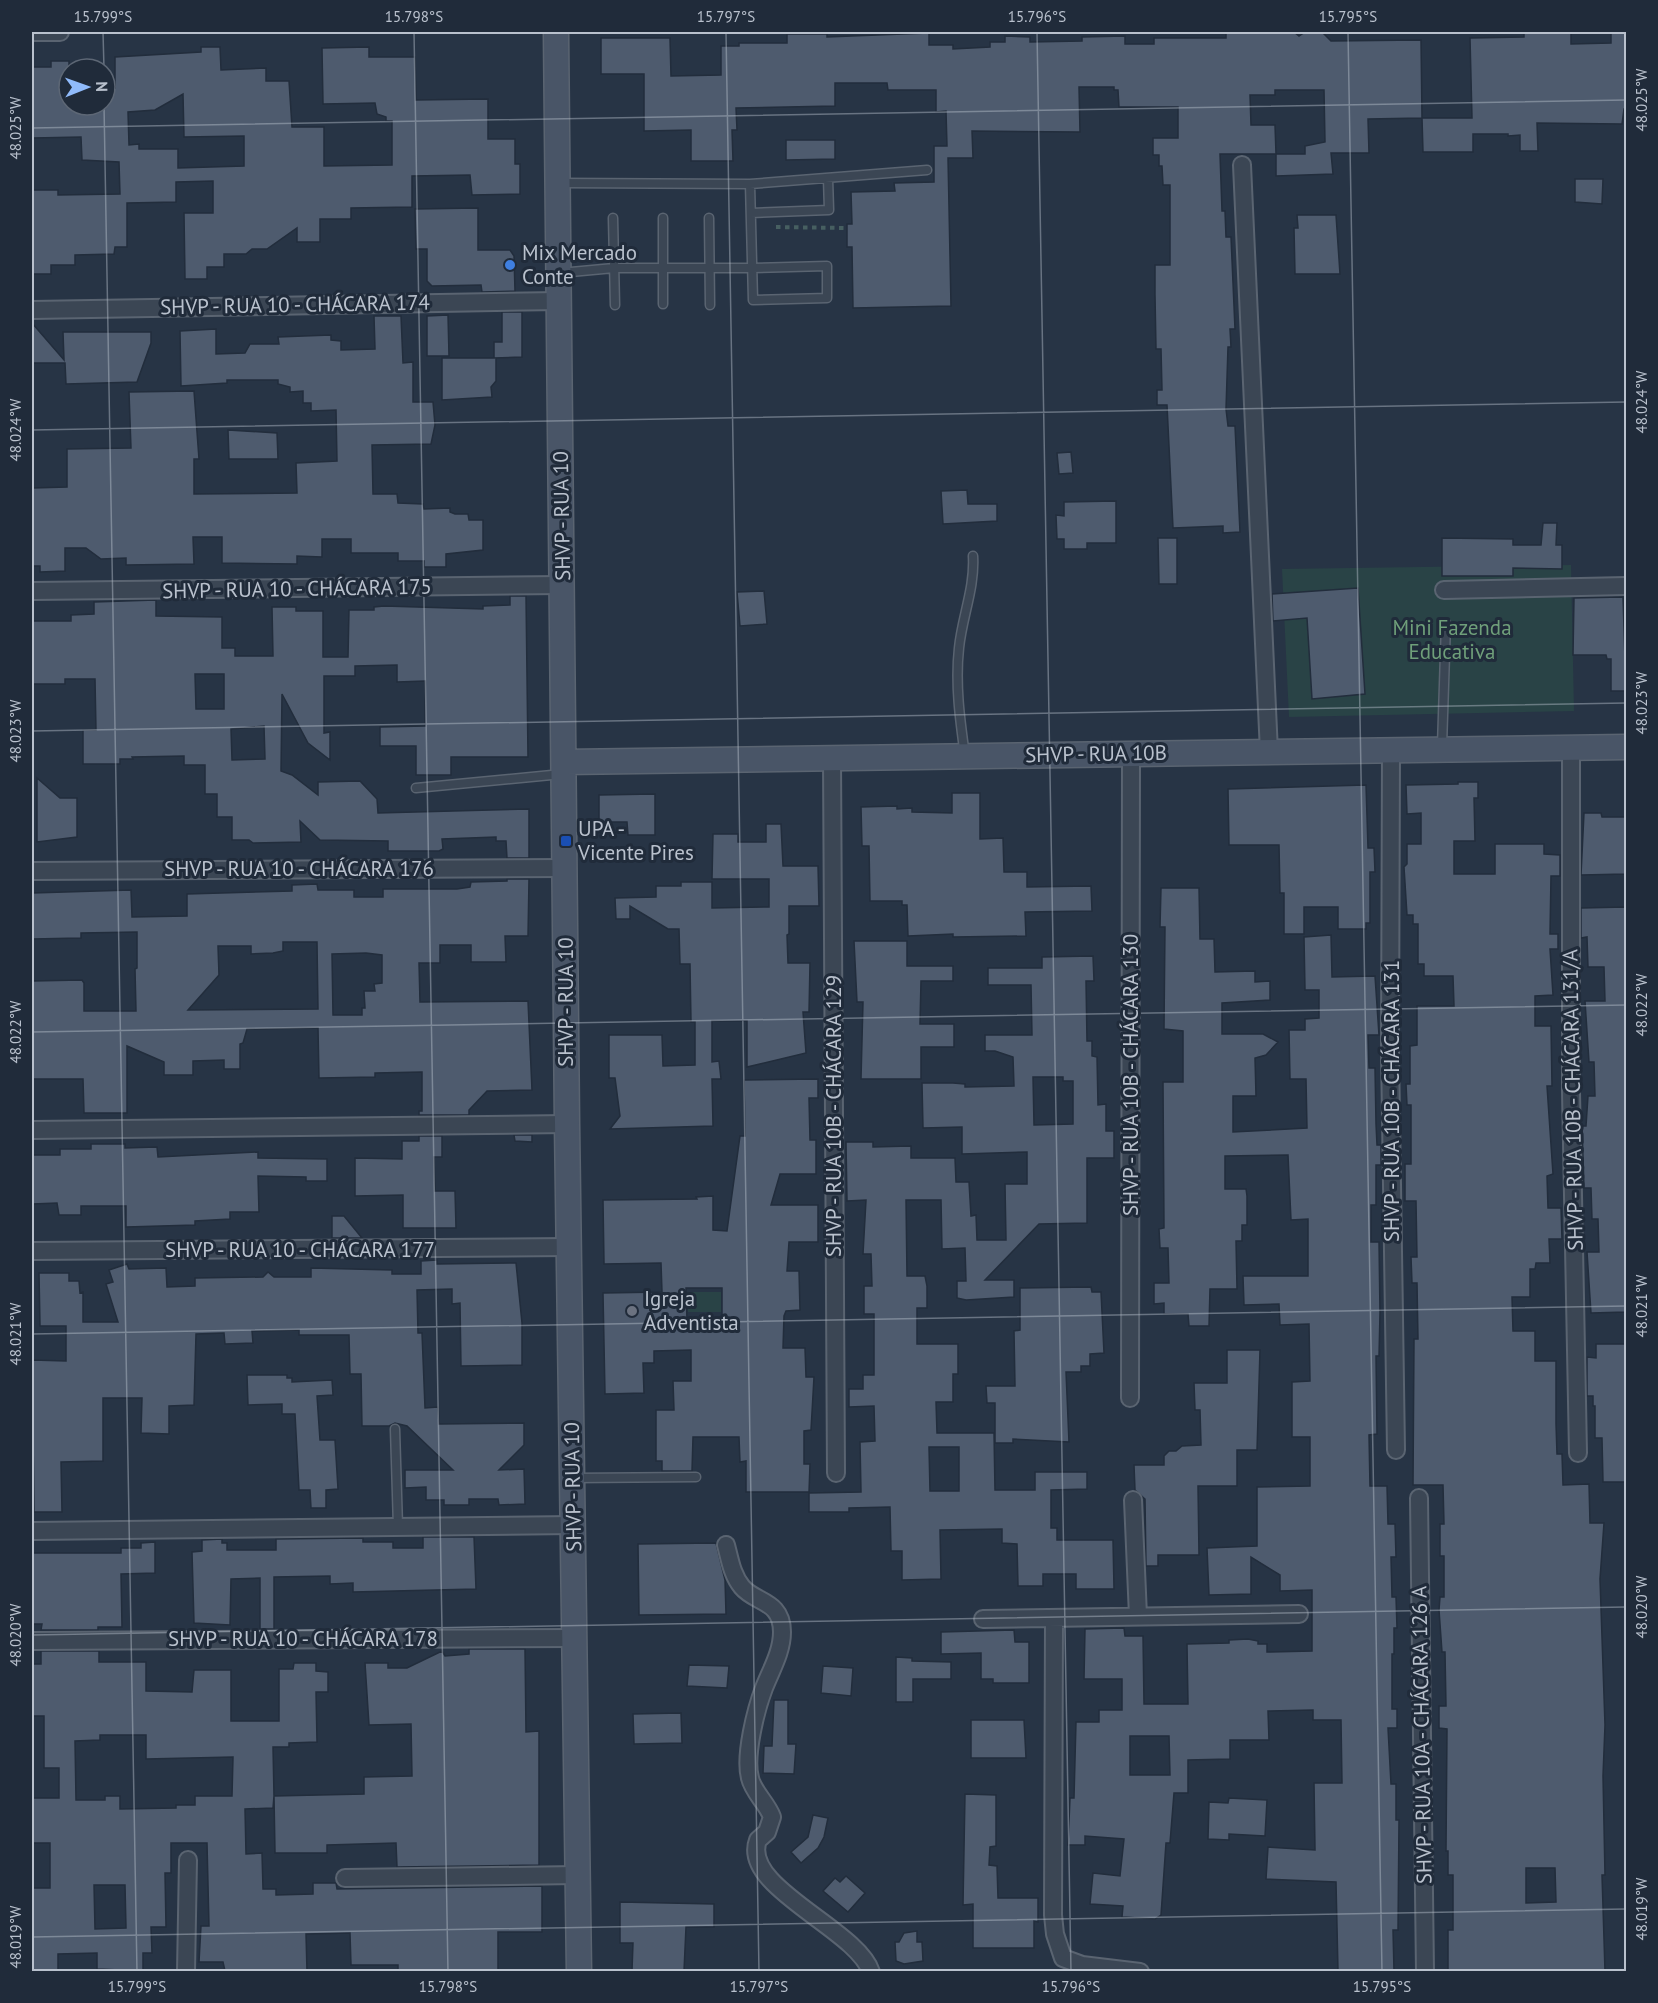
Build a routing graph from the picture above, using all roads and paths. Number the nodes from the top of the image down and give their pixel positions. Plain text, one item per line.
1 (32, 32) edge
2 (60, 32) edge
3 (556, 32) edge
4 (1242, 165) dead end
5 (927, 170) dead end
6 (828, 178) junction
7 (558, 183) junction
8 (750, 184) junction
9 (751, 213) junction
10 (613, 218) dead end
11 (663, 218) dead end
12 (709, 218) dead end
13 (751, 227) junction
14 (844, 228) dead end
15 (710, 267) junction
16 (614, 268) junction
17 (663, 268) junction
18 (752, 268) junction
19 (559, 273) junction
20 (559, 301) junction
21 (663, 304) dead end
22 (615, 305) dead end
23 (710, 305) dead end
24 (32, 309) edge
25 (973, 556) dead end
26 (563, 585) junction
27 (1626, 586) edge
28 (1444, 590) dead end
29 (32, 591) edge
30 (1446, 623) dead end
31 (1571, 747) junction
32 (1626, 747) edge
33 (1442, 750) junction
34 (1392, 751) junction
35 (1269, 752) junction
36 (1131, 753) junction
37 (965, 756) junction
38 (832, 758) junction
39 (565, 768) junction
40 (416, 788) dead end
41 (566, 868) junction
42 (32, 871) edge
43 (567, 1124) junction
44 (32, 1130) edge
45 (569, 1247) junction
46 (32, 1251) edge
47 (1130, 1398) dead end
48 (395, 1429) dead end
49 (1396, 1450) dead end
50 (1578, 1453) dead end
51 (836, 1473) dead end
52 (696, 1476) dead end
53 (573, 1478) junction
54 (1419, 1498) dead end
55 (1133, 1500) dead end
56 (574, 1525) junction
57 (398, 1527) junction
58 (32, 1531) edge
59 (726, 1545) dead end
60 (1299, 1614) dead end
61 (1138, 1617) junction
62 (983, 1619) dead end
63 (1054, 1619) junction
64 (575, 1638) junction
65 (32, 1641) edge
66 (188, 1860) dead end
67 (578, 1875) junction
68 (345, 1878) dead end
69 (186, 1971) edge
70 (579, 1971) edge
71 (871, 1971) edge
72 (1140, 1971) edge
73 (1425, 1971) edge

1 - 2 street
3 - 7 street, SHVP - RUA 10
4 - 35 street
5 - 6 lane
6 - 8 lane
6 - 9 lane
7 - 8 lane
7 - 19 street, SHVP - RUA 10
8 - 9 lane
9 - 13 lane
10 - 16 lane
11 - 17 lane
12 - 15 lane
13 - 14 path
13 - 18 lane
15 - 17 lane
15 - 18 lane
15 - 23 lane
16 - 17 lane
16 - 19 lane
16 - 22 lane
17 - 21 lane
18 - 18 lane
19 - 20 street, SHVP - RUA 10
20 - 24 street, SHVP - RUA 10 - CHÁCARA 174
20 - 26 street, SHVP - RUA 10
25 - 37 lane
26 - 29 street, SHVP - RUA 10 - CHÁCARA 175
26 - 39 street, SHVP - RUA 10
27 - 28 street
30 - 33 lane
31 - 32 street, SHVP - RUA 10B
31 - 33 street, SHVP - RUA 10B
31 - 50 street, SHVP - RUA 10B - CHÁCARA 131/A
33 - 34 street, SHVP - RUA 10B
34 - 35 street, SHVP - RUA 10B
34 - 49 street, SHVP - RUA 10B - CHÁCARA 131
35 - 36 street, SHVP - RUA 10B
36 - 37 street, SHVP - RUA 10B
36 - 47 street, SHVP - RUA 10B - CHÁCARA 130
37 - 38 street, SHVP - RUA 10B
38 - 39 street, SHVP - RUA 10B
38 - 51 street, SHVP - RUA 10B - CHÁCARA 129
39 - 40 lane
39 - 41 street, SHVP - RUA 10
41 - 42 street, SHVP - RUA 10 - CHÁCARA 176
41 - 43 street, SHVP - RUA 10
43 - 44 street
43 - 45 street, SHVP - RUA 10
45 - 46 street, SHVP - RUA 10 - CHÁCARA 177
45 - 53 street, SHVP - RUA 10
48 - 57 lane
52 - 53 lane
53 - 56 street, SHVP - RUA 10
54 - 73 street, SHVP - RUA 10A - CHÁCARA 126 A
55 - 61 street
56 - 57 street
56 - 64 street, SHVP - RUA 10
57 - 58 street
59 - 71 street
60 - 61 street
61 - 63 street
62 - 63 street
63 - 72 street
64 - 65 street, SHVP - RUA 10 - CHÁCARA 178
64 - 67 street, SHVP - RUA 10
66 - 69 street
67 - 68 street
67 - 70 street, SHVP - RUA 10

